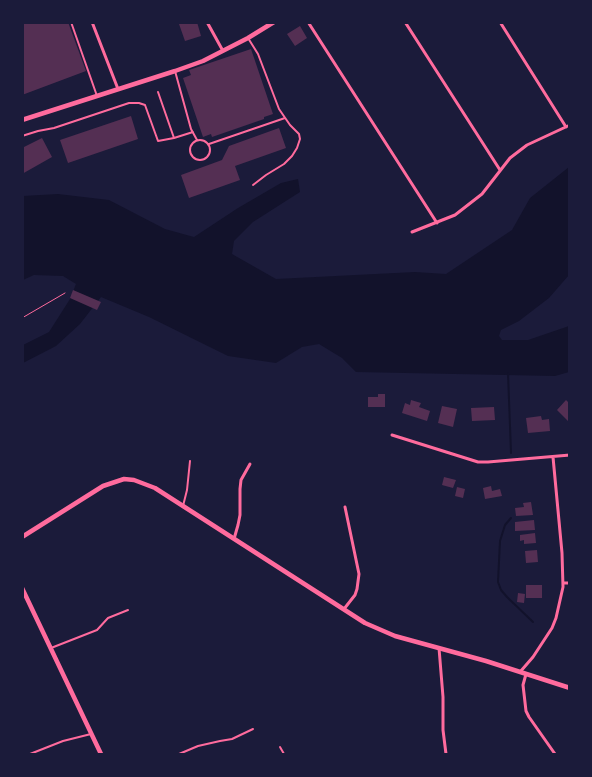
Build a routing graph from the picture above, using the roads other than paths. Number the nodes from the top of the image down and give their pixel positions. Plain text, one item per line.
1 (71, 22) edge
2 (92, 22) edge
3 (206, 22) edge
4 (274, 22) edge
5 (308, 22) edge
6 (404, 22) edge
7 (500, 22) edge
8 (248, 38) junction
9 (224, 52) junction
10 (175, 71) junction
11 (118, 89) junction
12 (158, 92) dead end
13 (97, 96) junction
14 (285, 118) junction
15 (22, 120) edge
16 (568, 126) edge
17 (193, 132) junction
18 (22, 136) edge
19 (174, 138) junction
20 (197, 140) junction
21 (209, 144) junction
22 (500, 170) junction
23 (253, 185) dead end
24 (437, 223) junction
25 (412, 232) dead end
26 (392, 435) dead end
27 (570, 455) edge
28 (553, 457) junction
29 (190, 461) dead end
30 (250, 464) dead end
31 (183, 506) junction
32 (345, 507) dead end
33 (22, 537) edge
34 (234, 539) junction
35 (563, 582) junction
36 (570, 583) edge
37 (22, 588) edge
38 (344, 609) junction
39 (128, 610) dead end
40 (51, 648) junction
41 (440, 648) junction
42 (520, 672) junction
43 (526, 674) junction
44 (570, 688) edge
45 (254, 729) dead end
46 (91, 734) junction
47 (280, 746) dead end
48 (30, 754) edge
49 (100, 754) edge
50 (179, 754) edge
51 (284, 754) edge
52 (446, 754) edge
53 (555, 754) edge

1 - 13 lane
2 - 11 street
3 - 9 street
4 - 8 main road
5 - 24 street
6 - 22 street
7 - 16 street
8 - 9 main road
8 - 14 lane
9 - 10 main road
10 - 11 main road
10 - 17 lane
11 - 13 main road
12 - 19 lane
13 - 15 main road
14 - 21 lane
14 - 23 lane
16 - 22 street
17 - 19 lane
17 - 20 lane
18 - 19 lane
20 - 21 lane
20 - 21 lane
22 - 24 street
24 - 25 street
26 - 28 street
27 - 28 street
28 - 35 street
29 - 31 lane
30 - 34 street
31 - 33 main road
31 - 34 main road
32 - 38 street
34 - 38 main road
35 - 36 street
35 - 42 street
37 - 40 main road
38 - 41 main road
39 - 40 lane
40 - 46 main road
41 - 42 main road
41 - 52 street
42 - 43 main road
43 - 44 main road
43 - 53 street
45 - 50 lane
46 - 48 lane
46 - 49 main road
47 - 51 lane

